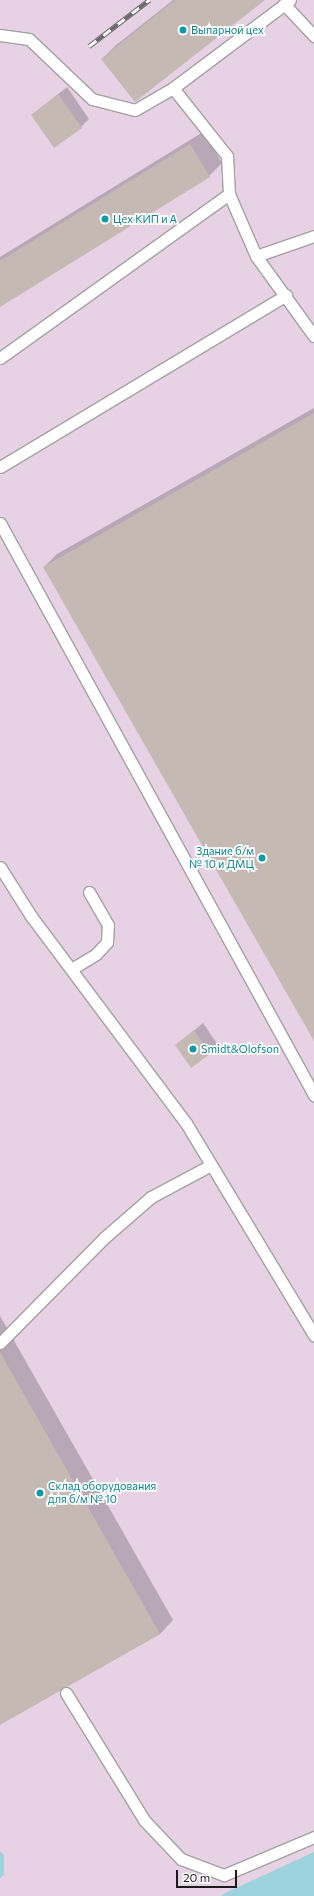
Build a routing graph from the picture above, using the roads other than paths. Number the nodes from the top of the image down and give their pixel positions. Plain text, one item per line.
1 (287, 2) edge
2 (0, 35) edge
3 (314, 36) edge
4 (173, 88) junction
5 (229, 194) junction
6 (314, 236) edge
7 (256, 256) junction
8 (286, 295) junction
9 (314, 336) edge
10 (0, 358) edge
11 (0, 467) edge
12 (0, 523) edge
13 (0, 867) edge
14 (89, 892) dead end
15 (73, 968) junction
16 (314, 1095) edge
17 (209, 1166) junction
18 (314, 1335) edge
19 (0, 1343) edge
20 (66, 1693) dead end
21 (314, 1837) edge

1 - 3 lane
1 - 4 lane
2 - 4 lane
4 - 5 lane
5 - 7 lane
5 - 10 lane
6 - 7 lane
7 - 8 lane
8 - 9 lane
8 - 11 lane
12 - 16 lane
13 - 15 lane
14 - 15 lane
15 - 17 lane
17 - 18 lane
17 - 19 lane
20 - 21 lane

